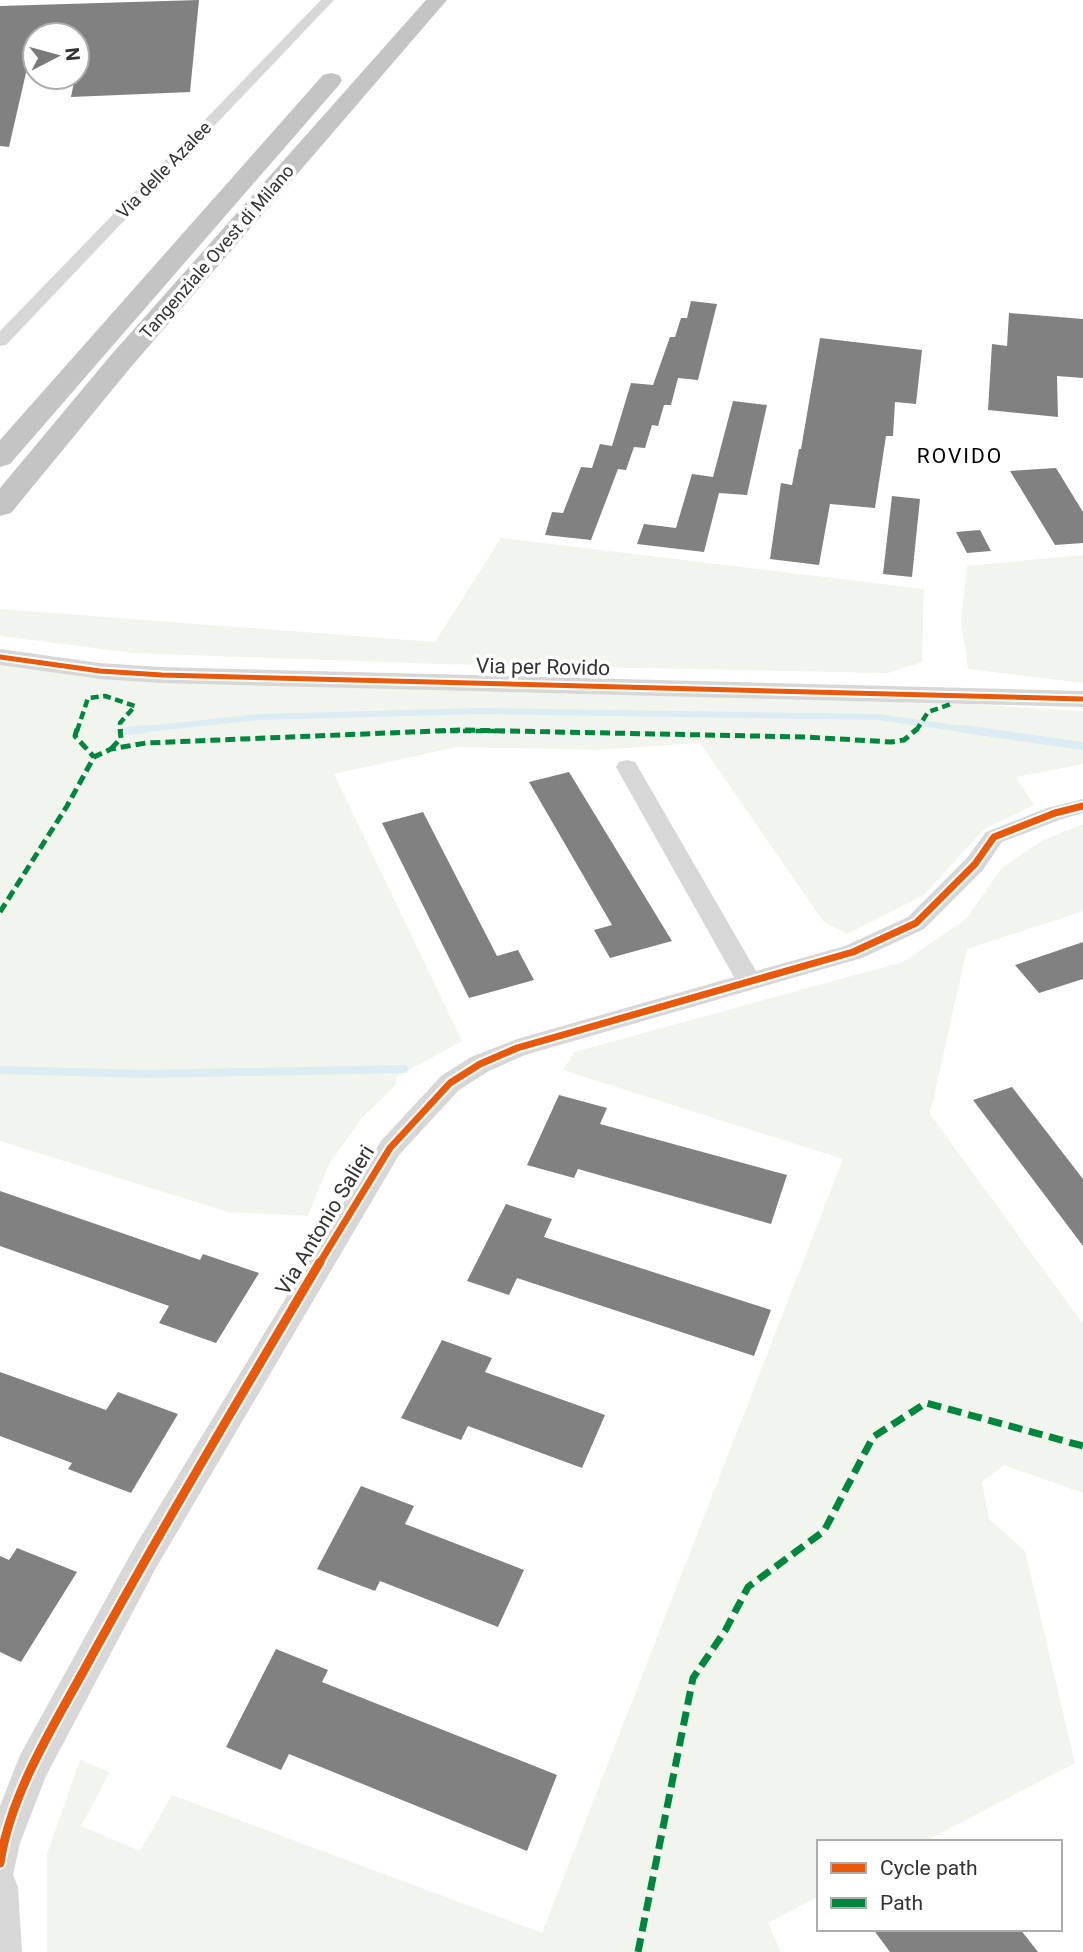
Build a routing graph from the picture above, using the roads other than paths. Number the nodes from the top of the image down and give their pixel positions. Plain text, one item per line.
1 (328, 0) edge
2 (437, 0) edge
3 (347, 63) dead end
4 (0, 341) edge
5 (0, 457) edge
6 (0, 507) edge
7 (2, 657) edge
8 (1083, 699) edge
9 (626, 767) dead end
10 (1083, 806) edge
11 (749, 981) junction
12 (0, 1863) edge
13 (0, 1886) edge
14 (4, 1952) edge

1 - 4 street, Via delle Azalee
2 - 6 highway, Tangenziale Ovest di Milano
3 - 5 highway, Tangenziale Ovest di Milano
7 - 8 street, Via per Rovido
9 - 11 street
10 - 11 street, Via Antonio Salieri
11 - 12 street, Via Antonio Salieri
13 - 14 street

